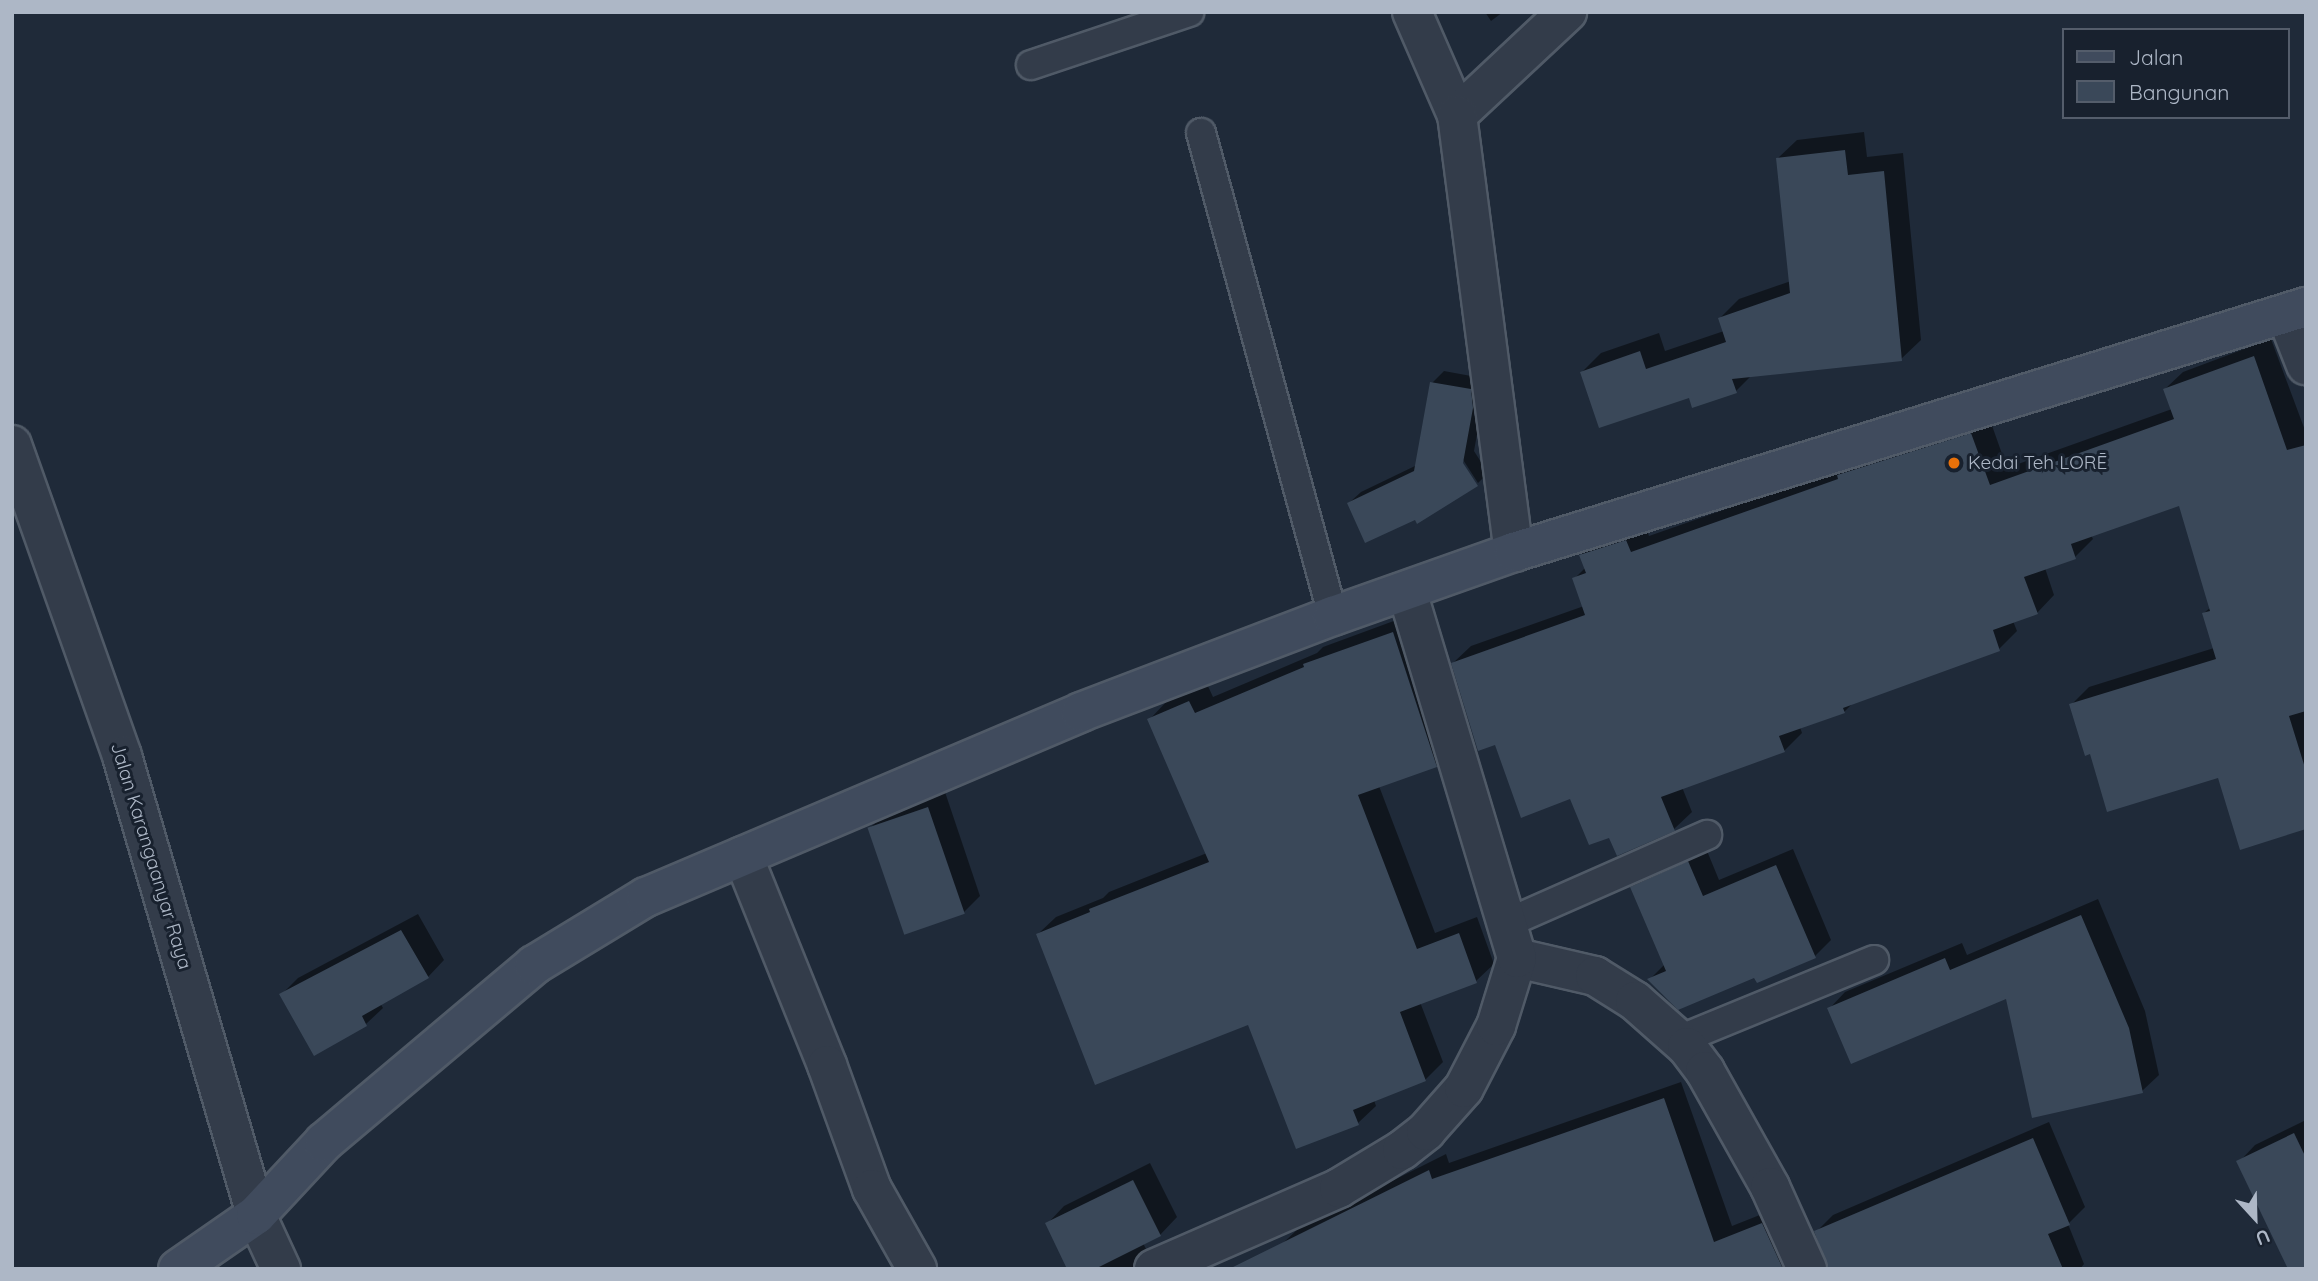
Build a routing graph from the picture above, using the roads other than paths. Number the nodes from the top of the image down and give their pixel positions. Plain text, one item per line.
1 (1189, 12) edge
2 (1412, 12) edge
3 (1567, 12) edge
4 (1031, 65) dead end
5 (1457, 115) junction
6 (1201, 133) dead end
7 (2296, 311) edge
8 (2306, 365) edge
9 (12, 445) edge
10 (1514, 552) junction
11 (1407, 592) junction
12 (1333, 617) junction
13 (1707, 835) dead end
14 (743, 856) junction
15 (1511, 941) junction
16 (1874, 960) dead end
17 (1679, 1040) junction
18 (256, 1215) junction
19 (1209, 1258) edge
20 (178, 1269) edge
21 (281, 1269) edge
22 (918, 1269) edge
23 (1154, 1269) edge
24 (1807, 1269) edge

1 - 4 lane
2 - 5 street
3 - 5 street
5 - 10 street
6 - 12 lane
7 - 8 street
7 - 10 main road
9 - 18 street, Jalan Karangaanyar Raya
10 - 11 main road
11 - 12 main road
11 - 15 street
12 - 14 main road
13 - 15 lane
14 - 18 main road
14 - 22 street
15 - 17 street
15 - 19 street
16 - 17 lane
17 - 24 street
18 - 20 main road
18 - 21 street, Jalan Karangaanyar Raya
19 - 23 street

